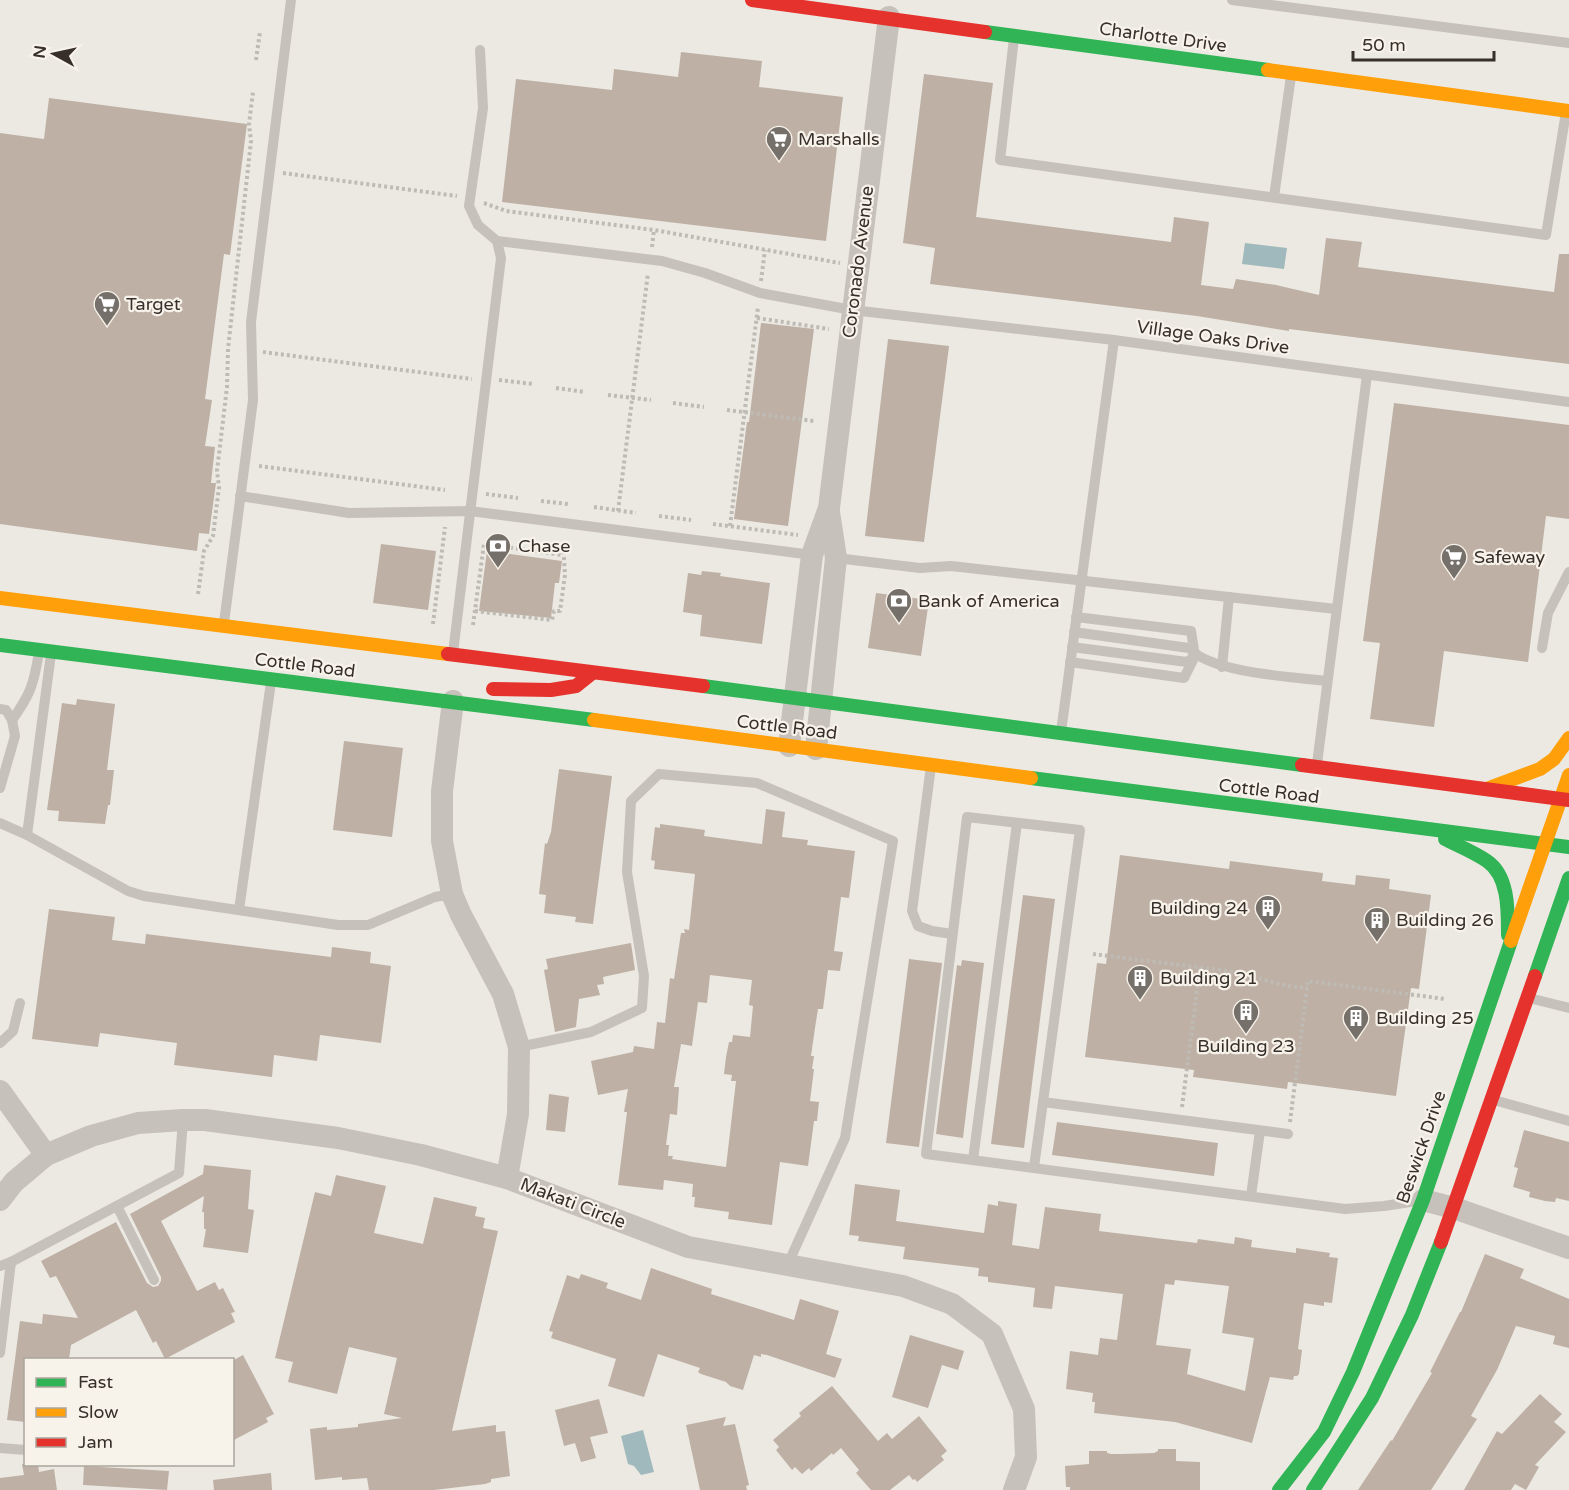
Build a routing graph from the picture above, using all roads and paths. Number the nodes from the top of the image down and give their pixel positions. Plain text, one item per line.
1 (291, 0) edge
2 (752, 0) edge
3 (1232, 0) edge
4 (1282, 3) edge
5 (888, 17) junction
6 (260, 32) dead end
7 (1014, 34) junction
8 (1569, 43) edge
9 (480, 50) dead end
10 (256, 60) dead end
11 (1291, 73) junction
12 (253, 92) dead end
13 (1567, 111) edge
14 (283, 173) dead end
15 (457, 195) dead end
16 (1274, 197) junction
17 (481, 201) dead end
18 (654, 230) junction
19 (497, 241) junction
20 (765, 250) junction
21 (651, 251) dead end
22 (843, 264) dead end
23 (648, 273) dead end
24 (761, 282) dead end
25 (759, 301) dead end
26 (852, 310) junction
27 (757, 318) junction
28 (829, 328) dead end
29 (1114, 340) junction
30 (263, 352) dead end
31 (1367, 375) junction
32 (472, 379) dead end
33 (495, 380) dead end
34 (533, 384) dead end
35 (556, 388) dead end
36 (585, 392) dead end
37 (608, 395) dead end
38 (632, 398) junction
39 (651, 400) dead end
40 (1569, 402) edge
41 (673, 404) dead end
42 (704, 407) dead end
43 (727, 410) dead end
44 (744, 412) junction
45 (814, 421) dead end
46 (254, 465) dead end
47 (445, 490) dead end
48 (481, 493) dead end
49 (240, 496) junction
50 (518, 498) dead end
51 (541, 501) dead end
52 (568, 504) dead end
53 (594, 507) dead end
54 (829, 508) junction
55 (618, 511) junction
56 (470, 512) junction
57 (636, 513) dead end
58 (659, 516) dead end
59 (691, 520) dead end
60 (713, 524) dead end
61 (730, 526) junction
62 (445, 527) dead end
63 (798, 535) dead end
64 (563, 543) dead end
65 (563, 555) junction
66 (812, 555) junction
67 (836, 558) junction
68 (1569, 572) edge
69 (1081, 580) junction
70 (198, 594) dead end
71 (1229, 597) junction
72 (0, 598) edge
73 (1336, 609) junction
74 (475, 611) junction
75 (1076, 616) junction
76 (433, 624) dead end
77 (223, 626) junction
78 (472, 629) dead end
79 (1074, 632) junction
80 (0, 645) edge
81 (1072, 647) junction
82 (1542, 648) dead end
83 (45, 650) junction
84 (1196, 656) junction
85 (450, 659) junction
86 (1070, 662) junction
87 (1222, 667) junction
88 (593, 672) junction
89 (272, 679) junction
90 (1327, 681) junction
91 (416, 684) dead end
92 (324, 685) junction
93 (466, 694) junction
94 (794, 698) junction
95 (820, 701) junction
96 (0, 709) edge
97 (12, 720) junction
98 (1061, 733) junction
99 (1569, 738) edge
100 (789, 746) junction
101 (816, 749) junction
102 (932, 765) junction
103 (1316, 767) junction
104 (1569, 775) edge
105 (0, 788) edge
106 (1487, 788) junction
107 (1565, 800) edge
108 (0, 823) edge
109 (1017, 823) junction
110 (1428, 830) junction
111 (27, 835) junction
112 (1546, 844) junction
113 (1569, 848) edge
114 (1569, 878) edge
115 (452, 894) junction
116 (239, 910) junction
117 (952, 934) junction
118 (1508, 950) junction
119 (1093, 954) dead end
120 (1200, 968) junction
121 (1308, 988) junction
122 (1528, 998) junction
123 (1444, 999) dead end
124 (20, 1003) dead end
125 (1569, 1008) edge
126 (0, 1043) edge
127 (519, 1047) junction
128 (0, 1091) edge
129 (1492, 1099) junction
130 (1043, 1102) junction
131 (183, 1120) junction
132 (1180, 1120) junction
133 (1569, 1121) edge
134 (1260, 1131) junction
135 (1288, 1134) joint
136 (46, 1155) junction
137 (973, 1160) junction
138 (1034, 1167) junction
139 (507, 1178) junction
140 (1251, 1196) junction
141 (0, 1200) edge
142 (1423, 1200) junction
143 (117, 1206) junction
144 (1454, 1208) junction
145 (1569, 1248) edge
146 (5, 1264) edge
147 (787, 1266) junction
148 (154, 1280) dead end
149 (0, 1353) edge
150 (0, 1448) edge
151 (24, 1450) edge
152 (1014, 1490) edge
153 (1279, 1490) edge
154 (1313, 1490) edge

1 - 49 lane
2 - 5 main road, Charlotte Drive
3 - 4 lane
4 - 8 lane
5 - 7 main road, Charlotte Drive
5 - 26 street, Coronado Avenue
6 - 10 path
7 - 11 main road, Charlotte Drive
7 - 16 lane
9 - 19 lane
11 - 13 main road, Charlotte Drive
11 - 16 lane
12 - 70 path
13 - 16 lane
14 - 15 path
17 - 18 path
18 - 20 path
18 - 21 path
19 - 26 lane, Village Oaks Drive
19 - 56 lane
20 - 22 path
20 - 24 path
23 - 38 path
25 - 27 path
26 - 29 lane, Village Oaks Drive
26 - 54 street, Coronado Avenue
27 - 28 path
27 - 44 path
29 - 31 lane, Village Oaks Drive
29 - 69 lane
30 - 32 path
31 - 40 lane, Village Oaks Drive
31 - 73 lane
33 - 34 path
35 - 36 path
37 - 38 path
38 - 39 path
38 - 55 path
41 - 42 path
43 - 44 path
44 - 45 path
44 - 61 path
46 - 47 path
48 - 50 path
49 - 56 lane
49 - 77 lane
51 - 52 path
53 - 55 path
54 - 66 street, Coronado Avenue
54 - 67 street, Coronado Avenue
55 - 57 path
56 - 66 lane
56 - 85 lane
58 - 59 path
60 - 61 path
61 - 63 path
62 - 76 path
64 - 65 path
65 - 74 path
65 - 74 path
66 - 94 street, Coronado Avenue
67 - 69 lane
67 - 95 street, Coronado Avenue
68 - 82 lane
69 - 71 lane
69 - 75 lane
71 - 73 lane
71 - 87 lane
72 - 77 main road, Cottle Road
73 - 90 lane
74 - 78 path
75 - 79 lane
75 - 84 lane
77 - 85 main road, Cottle Road
79 - 81 lane
79 - 84 lane
80 - 83 main road, Cottle Road
81 - 84 lane
81 - 86 lane
83 - 89 main road, Cottle Road
83 - 97 lane
83 - 111 lane
84 - 86 lane
84 - 87 lane
85 - 88 main road, Cottle Road
86 - 98 lane
87 - 90 lane
88 - 93 main road
88 - 94 main road, Cottle Road
89 - 92 main road, Cottle Road
89 - 116 lane
90 - 103 lane
91 - 92 main road
92 - 93 main road, Cottle Road
93 - 100 main road, Cottle Road
93 - 115 street
94 - 95 main road, Cottle Road
94 - 100 street, Coronado Avenue
95 - 98 main road, Cottle Road
95 - 101 street, Coronado Avenue
96 - 97 lane
97 - 105 lane
98 - 103 main road, Cottle Road
99 - 106 main road
100 - 101 main road, Cottle Road
101 - 102 main road, Cottle Road
102 - 110 main road, Cottle Road
102 - 117 lane
103 - 106 main road, Cottle Road
104 - 107 main road, Beswick Drive
106 - 107 main road, Cottle Road
107 - 112 main road, Beswick Drive
108 - 111 lane
109 - 117 lane
109 - 130 lane
109 - 137 lane
110 - 112 main road, Cottle Road
110 - 118 main road
111 - 116 lane
112 - 113 main road, Cottle Road
112 - 118 main road, Beswick Drive
114 - 122 main road
115 - 116 lane
115 - 127 street
117 - 137 lane
118 - 142 main road, Beswick Drive
119 - 120 path
120 - 121 path
120 - 132 path
121 - 123 path
121 - 135 path
122 - 125 lane
122 - 129 main road
124 - 126 lane
127 - 139 street
127 - 147 lane
128 - 136 street
129 - 133 lane
129 - 144 main road
130 - 132 lane
130 - 138 lane
131 - 136 street, Makati Circle
131 - 139 street, Makati Circle
131 - 143 lane
132 - 134 lane
134 - 135 lane
134 - 140 lane
136 - 141 street, Makati Circle
137 - 138 lane
138 - 140 lane
139 - 147 street, Makati Circle
140 - 142 lane
142 - 144 street
142 - 153 main road, Beswick Drive
143 - 146 lane
143 - 148 lane
144 - 145 street
144 - 154 main road
146 - 149 lane
147 - 152 street, Makati Circle
150 - 151 lane

